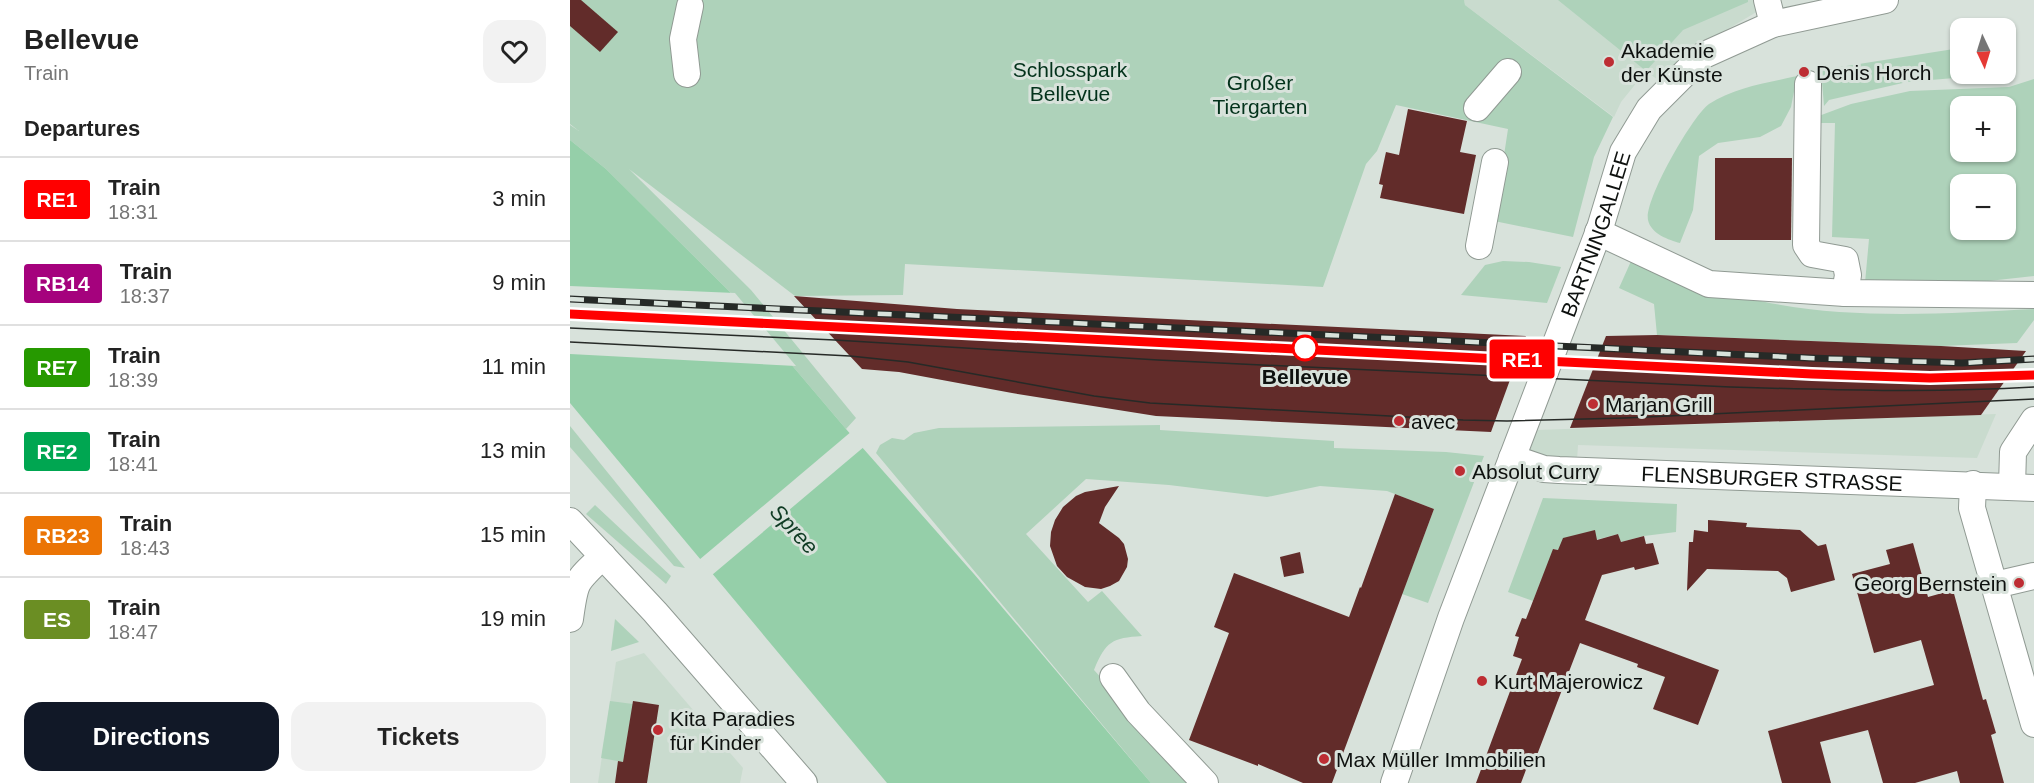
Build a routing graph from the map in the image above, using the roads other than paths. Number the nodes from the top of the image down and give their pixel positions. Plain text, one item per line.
1 (1885, 0) edge
2 (690, 6) dead end
3 (1770, 12) edge
4 (1508, 72) dead end
5 (687, 74) dead end
6 (1808, 84) dead end
7 (1477, 108) dead end
8 (1495, 162) dead end
9 (1598, 232) junction
10 (1479, 246) dead end
11 (1845, 293) junction
12 (2034, 295) edge
13 (2034, 420) edge
14 (1512, 459) junction
15 (1973, 484) junction
16 (2023, 487) edge
17 (570, 521) edge
18 (603, 556) junction
19 (2034, 576) edge
20 (1995, 585) junction
21 (570, 619) edge
22 (1113, 677) dead end
23 (2034, 724) edge
24 (804, 783) edge
25 (1205, 783) edge
26 (1394, 783) edge

1 - 3 street, BARTNINGALLEE
2 - 5 street
3 - 9 street, BARTNINGALLEE
4 - 7 street
6 - 11 street
8 - 10 street
9 - 11 street
9 - 14 street, BARTNINGALLEE
11 - 12 street
13 - 16 street
14 - 15 street, FLENSBURGER STRASSE
14 - 26 street, BARTNINGALLEE
15 - 16 street, FLENSBURGER STRASSE
15 - 20 street
17 - 18 street
18 - 21 street
18 - 24 street
19 - 20 street
20 - 23 street
22 - 25 street

